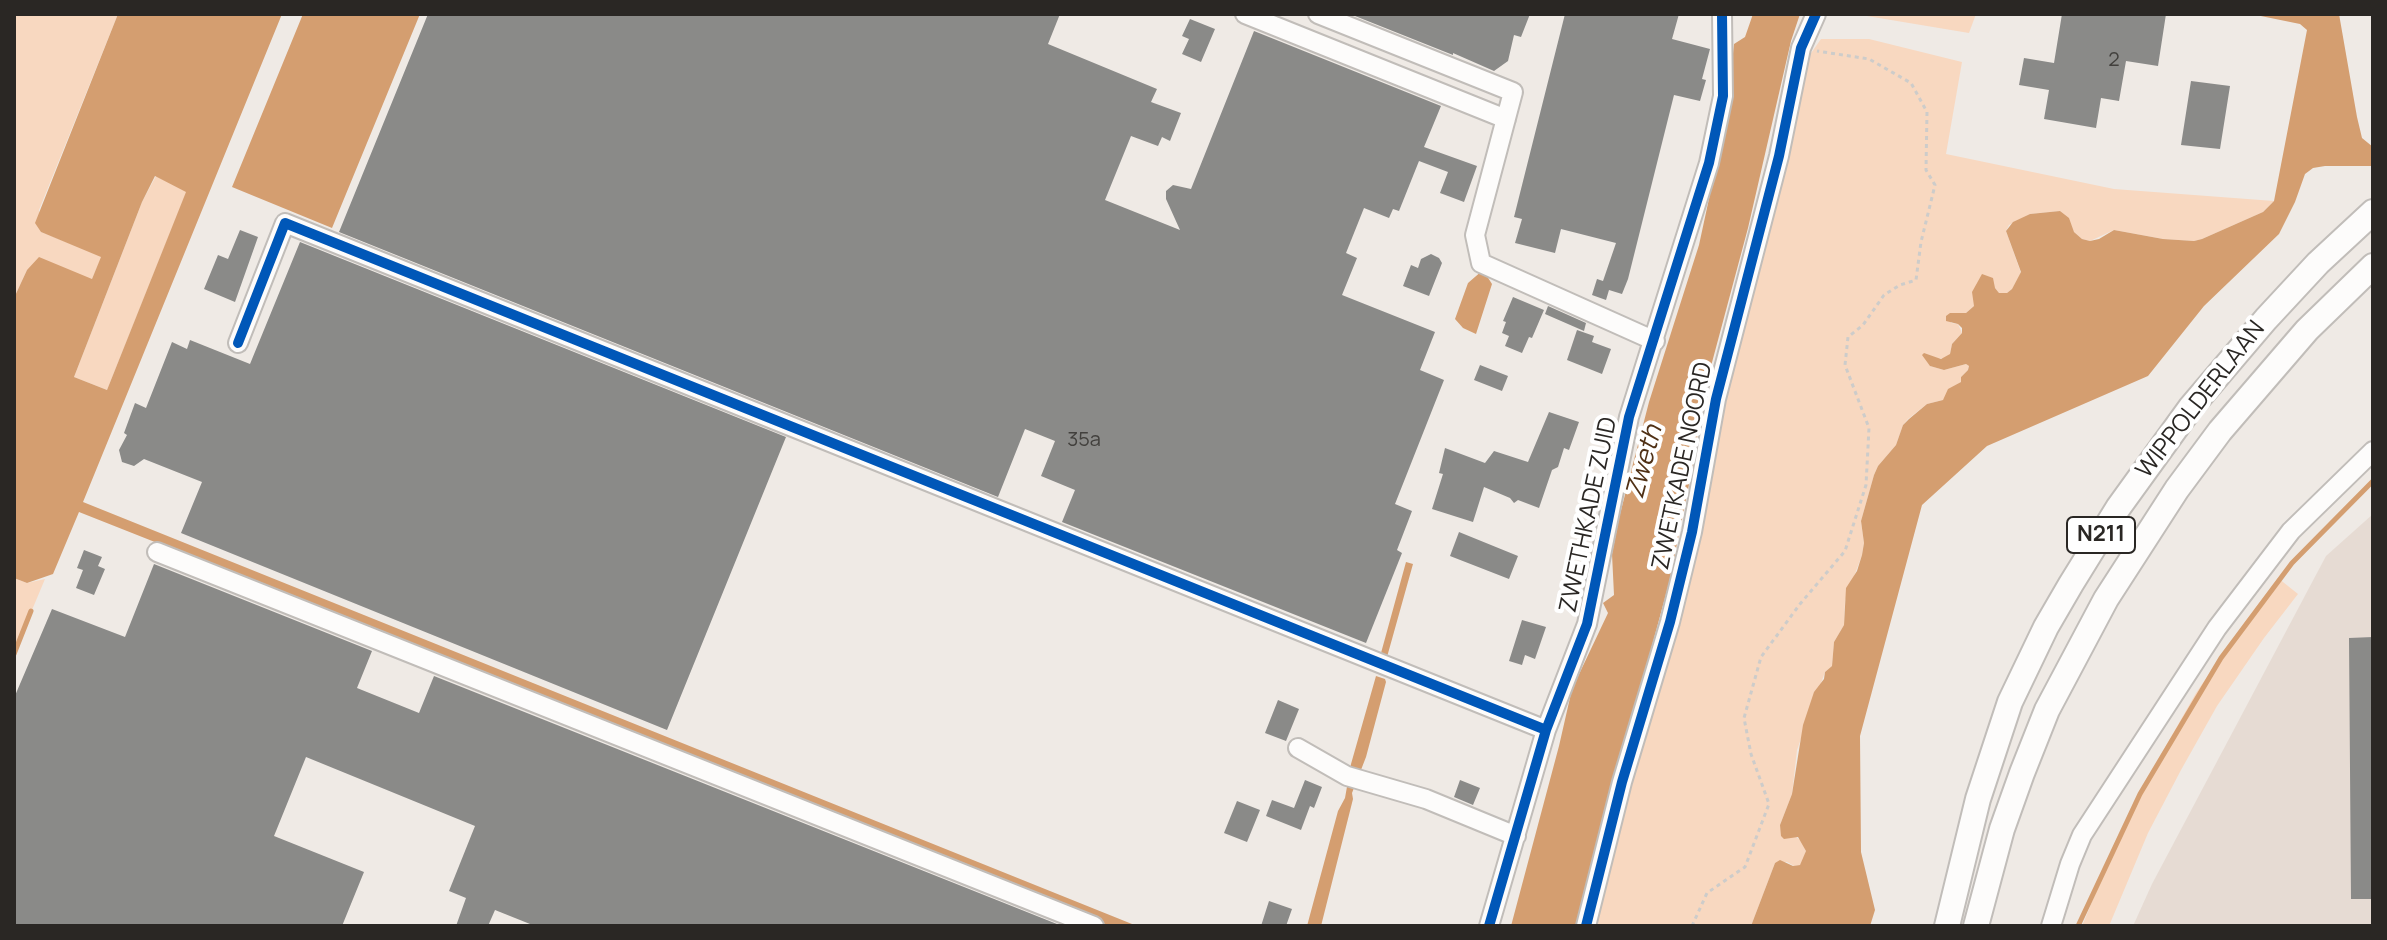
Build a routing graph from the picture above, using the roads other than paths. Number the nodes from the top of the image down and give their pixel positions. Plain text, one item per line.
1 (1245, 14) edge
2 (1318, 14) edge
3 (1722, 14) edge
4 (1816, 14) edge
5 (1506, 119) junction
6 (2373, 212) edge
7 (2373, 266) edge
8 (1655, 341) junction
9 (238, 343) dead end
10 (2373, 451) edge
11 (157, 552) dead end
12 (1546, 730) junction
13 (1298, 748) dead end
14 (1516, 836) junction
15 (1094, 926) edge
16 (1489, 926) edge
17 (1586, 926) edge
18 (1947, 926) edge
19 (1976, 926) edge
20 (2051, 926) edge

1 - 5 street
2 - 5 street
3 - 8 street, ZWETHKADE ZUID
4 - 17 street, ZWETKADE NOORD
5 - 8 street
6 - 18 main road, WIPPOLDERLAAN / N211
7 - 19 main road, WIPPOLDERLAAN / N211
8 - 12 street, ZWETHKADE ZUID
9 - 12 street
10 - 20 street
11 - 15 street
12 - 14 street, ZWETHKADE ZUID
13 - 14 street
14 - 16 street, ZWETHKADE ZUID

